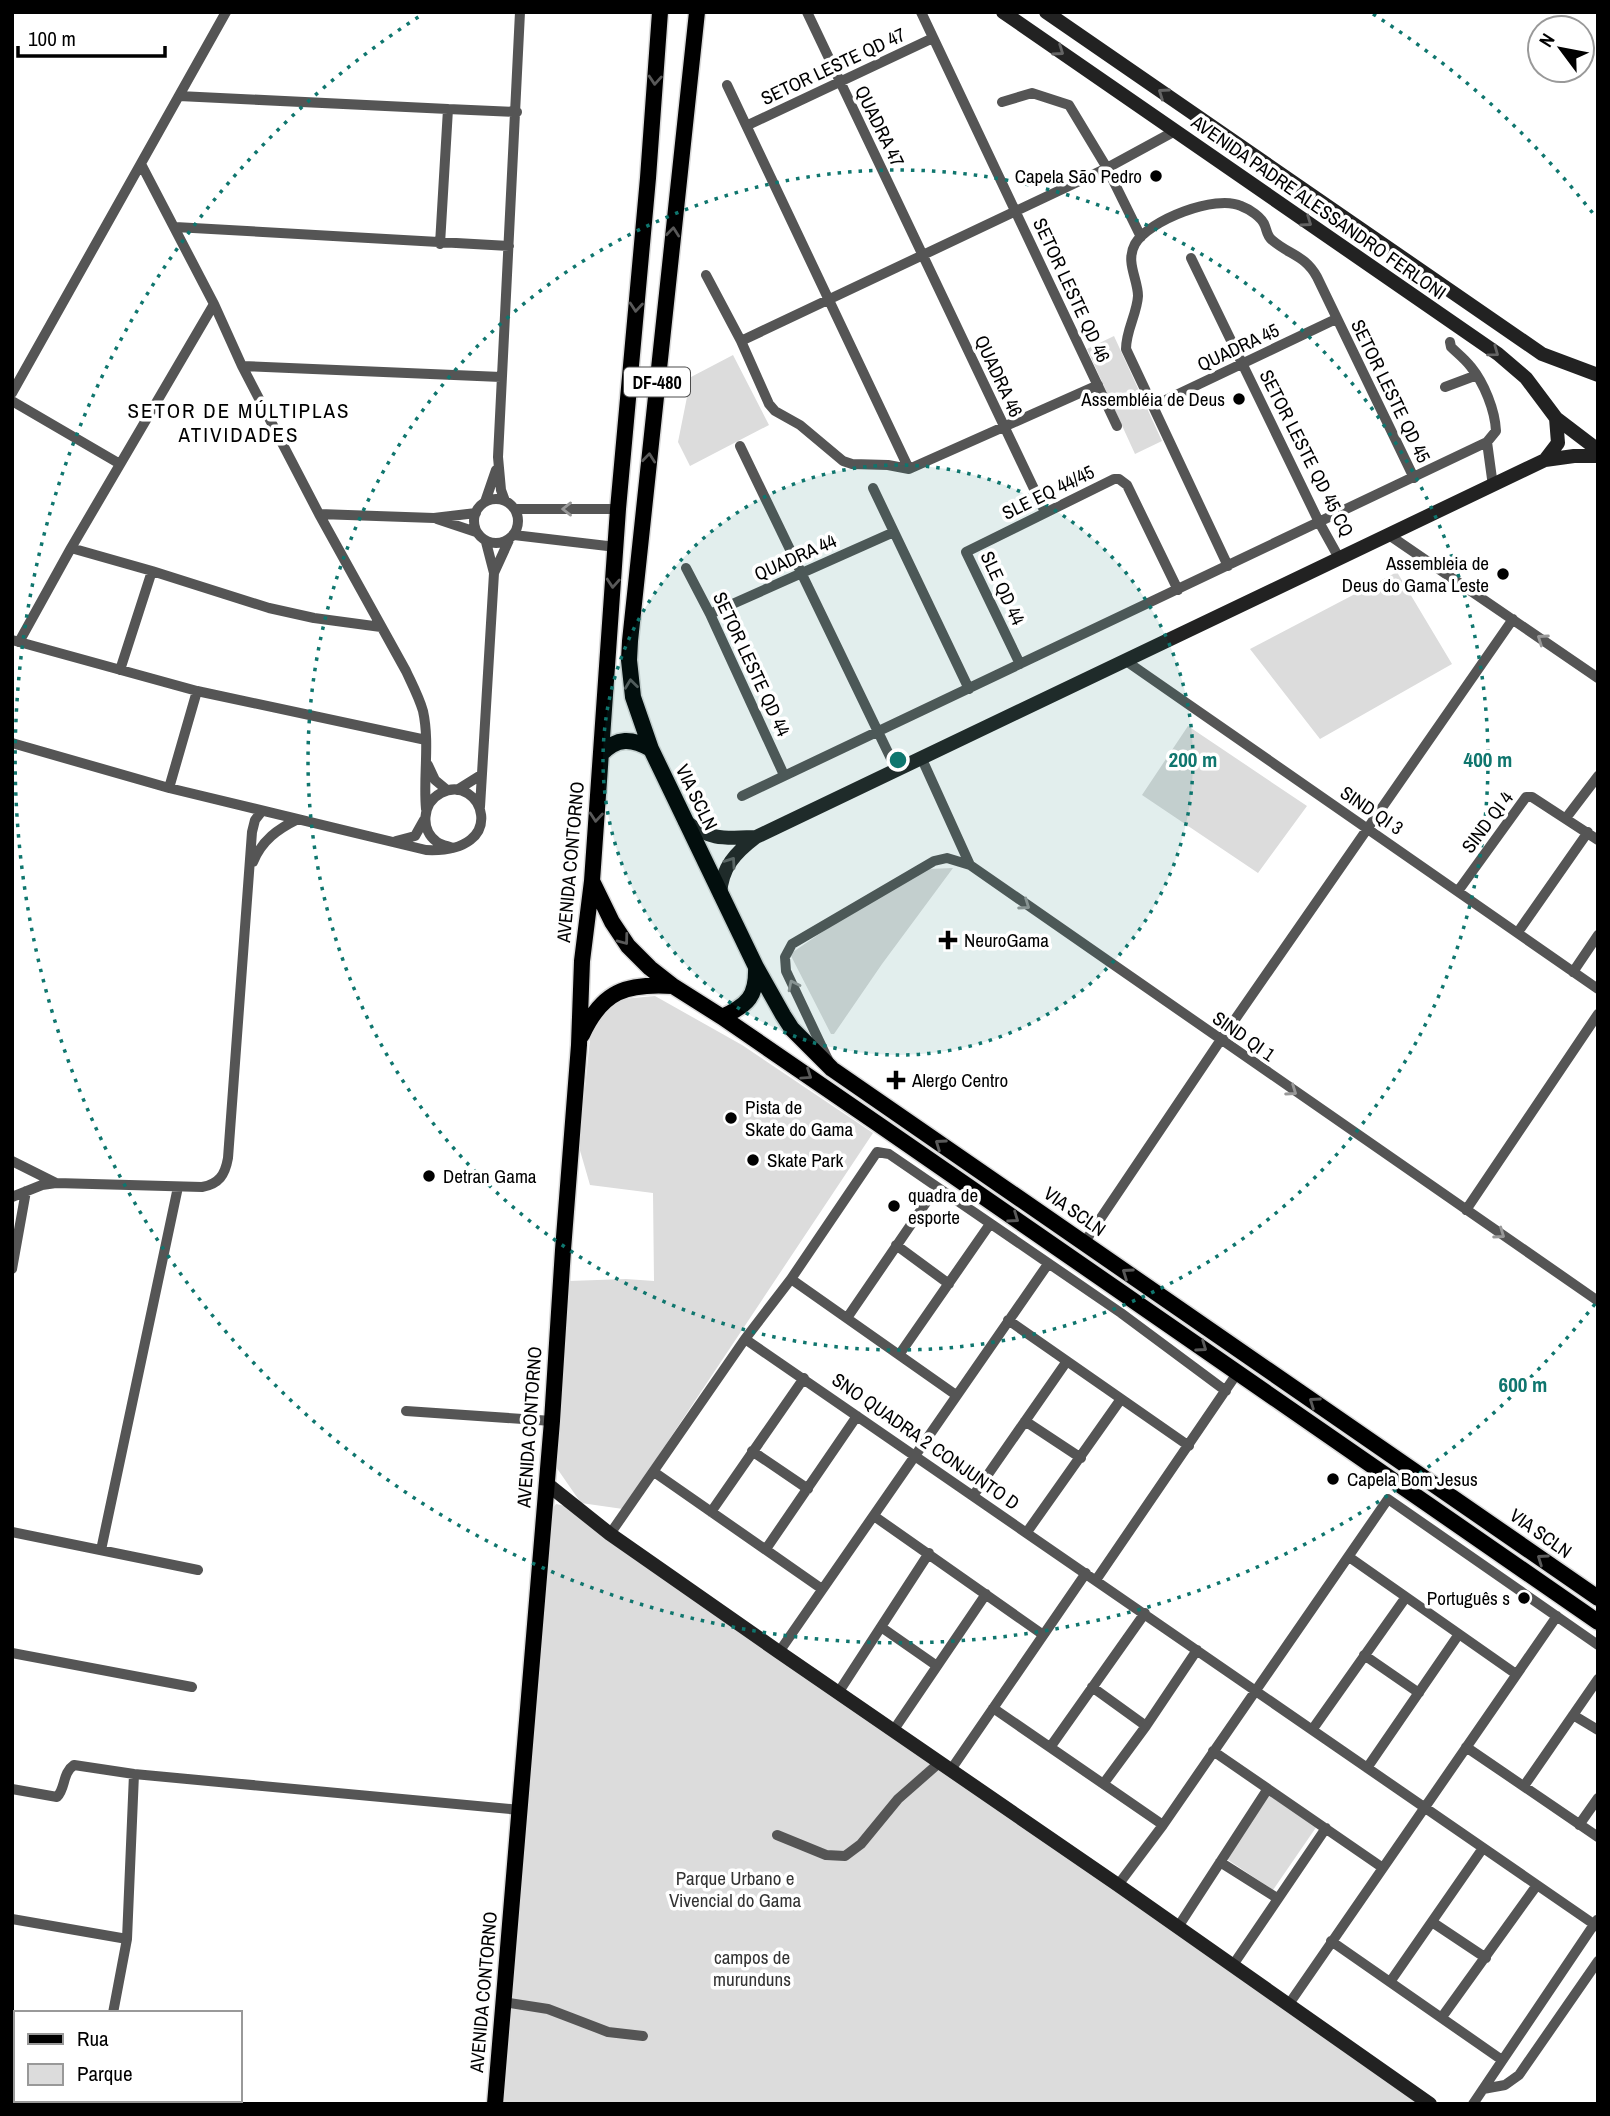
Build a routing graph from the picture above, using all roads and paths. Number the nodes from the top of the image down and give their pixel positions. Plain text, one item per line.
1 (226, 12) edge
2 (520, 12) edge
3 (660, 12) edge
4 (698, 12) edge
5 (807, 12) edge
6 (920, 12) edge
7 (1003, 12) edge
8 (1046, 12) edge
9 (933, 38) junction
10 (1110, 57) junction
11 (1096, 76) junction
12 (840, 83) junction
13 (727, 85) dead end
14 (179, 96) junction
15 (1002, 102) dead end
16 (448, 109) junction
17 (517, 112) junction
18 (748, 125) junction
19 (1175, 131) junction
20 (141, 164) junction
21 (1267, 164) junction
22 (1107, 168) junction
23 (1290, 180) junction
24 (1254, 186) junction
25 (1275, 200) junction
26 (1015, 210) junction
27 (174, 227) junction
28 (1141, 237) junction
29 (440, 244) junction
30 (509, 246) junction
31 (924, 254) junction
32 (1191, 258) dead end
33 (1422, 271) junction
34 (706, 275) dead end
35 (1408, 292) junction
36 (829, 299) junction
37 (214, 304) junction
38 (1336, 319) junction
39 (741, 341) junction
40 (1450, 342) dead end
41 (1542, 354) junction
42 (1243, 365) junction
43 (242, 366) junction
44 (1477, 374) junction
45 (1598, 375) edge
46 (502, 377) junction
47 (1527, 378) junction
48 (1098, 386) junction
49 (1445, 387) dead end
50 (12, 393) edge
51 (12, 401) edge
52 (1153, 406) junction
53 (627, 407) junction
54 (654, 411) junction
55 (1556, 418) junction
56 (1117, 426) dead end
57 (1004, 428) junction
58 (1487, 442) junction
59 (740, 446) dead end
60 (1598, 450) edge
61 (1598, 456) edge
62 (498, 457) junction
63 (1545, 460) junction
64 (120, 464) junction
65 (909, 468) junction
66 (1414, 478) junction
67 (1493, 485) junction
68 (873, 488) dead end
69 (505, 501) junction
70 (485, 502) junction
71 (515, 509) junction
72 (618, 509) junction
73 (1045, 512) junction
74 (476, 513) junction
75 (319, 514) junction
76 (434, 518) junction
77 (1319, 522) junction
78 (476, 532) junction
79 (894, 532) junction
80 (1389, 535) junction
81 (512, 538) junction
82 (992, 539) joint
83 (486, 542) junction
84 (616, 547) junction
85 (71, 548) junction
86 (1339, 558) junction
87 (1228, 566) junction
88 (686, 568) dead end
89 (152, 571) junction
90 (494, 573) junction
91 (802, 573) junction
92 (1178, 590) junction
93 (710, 614) junction
94 (1513, 619) junction
95 (382, 627) junction
96 (16, 641) edge
97 (1126, 661) junction
98 (1020, 664) junction
99 (120, 670) junction
100 (1598, 678) edge
101 (969, 689) junction
102 (197, 691) junction
103 (878, 732) junction
104 (426, 740) junction
105 (12, 743) edge
106 (651, 750) junction
107 (601, 754) junction
108 (921, 757) junction
109 (426, 759) junction
110 (895, 769) junction
111 (481, 775) junction
112 (784, 775) junction
113 (1598, 776) edge
114 (169, 788) junction
115 (452, 790) junction
116 (742, 796) dead end
117 (480, 807) junction
118 (262, 811) junction
119 (425, 815) junction
120 (298, 818) junction
121 (1566, 818) junction
122 (685, 821) junction
123 (1367, 829) junction
124 (1588, 832) junction
125 (756, 836) junction
126 (1598, 840) edge
127 (390, 841) junction
128 (453, 848) junction
129 (970, 865) junction
130 (249, 871) junction
131 (592, 881) junction
132 (1458, 891) junction
133 (720, 894) junction
134 (1518, 932) junction
135 (1598, 935) edge
136 (756, 967) junction
137 (1573, 972) junction
138 (673, 986) junction
139 (1598, 989) edge
140 (1598, 1014) edge
141 (722, 1017) junction
142 (579, 1041) junction
143 (1220, 1041) junction
144 (832, 1069) junction
145 (867, 1093) junction
146 (887, 1107) junction
147 (854, 1108) junction
148 (878, 1124) junction
149 (12, 1161) edge
150 (56, 1184) junction
151 (178, 1187) junction
152 (936, 1188) junction
153 (26, 1191) junction
154 (12, 1197) edge
155 (1465, 1210) junction
156 (990, 1224) junction
157 (1084, 1243) junction
158 (896, 1245) junction
159 (1048, 1265) junction
160 (12, 1269) edge
161 (791, 1279) junction
162 (949, 1284) junction
163 (1598, 1301) edge
164 (847, 1318) junction
165 (1008, 1320) junction
166 (745, 1339) junction
167 (899, 1355) junction
168 (1067, 1361) junction
169 (1238, 1372) junction
170 (804, 1378) junction
171 (1226, 1391) junction
172 (957, 1395) junction
173 (1121, 1399) junction
174 (406, 1410) dead end
175 (857, 1416) junction
176 (552, 1421) junction
177 (1025, 1421) junction
178 (1350, 1427) junction
179 (1369, 1440) junction
180 (1339, 1443) junction
181 (1189, 1446) junction
182 (752, 1451) junction
183 (1357, 1455) junction
184 (916, 1456) junction
185 (1081, 1458) junction
186 (653, 1472) junction
187 (546, 1483) junction
188 (808, 1489) junction
189 (973, 1496) junction
190 (711, 1512) junction
191 (874, 1516) junction
192 (12, 1532) edge
193 (1027, 1532) junction
194 (610, 1534) junction
195 (766, 1549) junction
196 (101, 1550) junction
197 (929, 1553) junction
198 (1349, 1557) junction
199 (198, 1570) dead end
200 (1091, 1576) junction
201 (822, 1589) junction
202 (986, 1594) junction
203 (1406, 1597) junction
204 (1598, 1598) edge
205 (1144, 1613) junction
206 (1557, 1616) junction
207 (1598, 1622) edge
208 (881, 1626) junction
209 (1042, 1634) junction
210 (1459, 1634) junction
211 (1598, 1645) edge
212 (1197, 1650) junction
213 (779, 1652) junction
214 (12, 1653) edge
215 (1364, 1655) junction
216 (937, 1666) junction
217 (1517, 1674) junction
218 (1598, 1679) edge
219 (192, 1687) dead end
220 (1092, 1687) junction
221 (1256, 1690) junction
222 (838, 1693) junction
223 (1419, 1693) junction
224 (993, 1708) junction
225 (1573, 1714) junction
226 (1146, 1726) junction
227 (1311, 1730) junction
228 (1598, 1730) edge
229 (893, 1731) junction
230 (1051, 1746) junction
231 (1466, 1747) junction
232 (1213, 1751) junction
233 (944, 1767) junction
234 (1367, 1768) junction
235 (134, 1774) junction
236 (1104, 1783) junction
237 (1524, 1786) junction
238 (12, 1789) edge
239 (1267, 1790) junction
240 (1598, 1798) edge
241 (1424, 1807) junction
242 (520, 1810) junction
243 (1163, 1825) junction
244 (1579, 1825) junction
245 (1325, 1828) junction
246 (777, 1835) dead end
247 (1598, 1838) edge
248 (1483, 1848) junction
249 (1220, 1862) junction
250 (1383, 1868) junction
251 (1118, 1885) junction
252 (1536, 1885) junction
253 (1276, 1898) junction
254 (12, 1919) edge
255 (1432, 1922) junction
256 (1596, 1923) edge
257 (1178, 1927) junction
258 (127, 1939) junction
259 (1331, 1941) junction
260 (1486, 1958) junction
261 (1598, 1961) edge
262 (1233, 1965) junction
263 (1390, 1982) junction
264 (503, 2002) junction
265 (1289, 2004) junction
266 (113, 2011) edge
267 (1442, 2017) junction
268 (643, 2036) dead end
269 (1502, 2060) junction
270 (1483, 2089) junction
271 (495, 2104) edge
272 (1430, 2104) edge
273 (1473, 2104) edge

1 - 14 street
2 - 17 street
3 -> 53 main road, DF-480
54 -> 4 main road, DF-480
5 - 12 street, QUADRA 47
6 - 9 street, SETOR LESTE QD 47
7 -> 11 main road, AVENIDA PADRE ALESSANDRO FERLONI
8 - 10 main road, AVENIDA PADRE ALESSANDRO FERLONI
9 - 12 street, SETOR LESTE QD 47
9 - 26 street, SETOR LESTE QD 47
10 - 11 main road
21 -> 10 main road, AVENIDA PADRE ALESSANDRO FERLONI
11 - 19 main road, AVENIDA PADRE ALESSANDRO FERLONI
12 - 18 street, SETOR LESTE QD 47
12 - 31 street, QUADRA 47
13 - 18 street, SETOR LESTE QD 47
14 - 16 street
14 - 20 street
15 - 22 street
16 - 17 street
16 - 29 street
17 - 30 street
18 - 36 street, SETOR LESTE QD 47
19 - 22 street
19 - 24 main road, AVENIDA PADRE ALESSANDRO FERLONI
20 - 27 street
20 - 50 street
21 - 23 main road, AVENIDA PADRE ALESSANDRO FERLONI
21 - 24 main road
22 - 26 street
22 - 28 street
23 - 25 main road
23 - 33 main road, AVENIDA PADRE ALESSANDRO FERLONI
24 - 25 main road, AVENIDA PADRE ALESSANDRO FERLONI
25 -> 35 main road, AVENIDA PADRE ALESSANDRO FERLONI
26 - 31 street
26 - 48 street, SETOR LESTE QD 46
27 - 29 street
27 - 37 street
28 - 38 street, SETOR LESTE QD 45
28 - 52 street
29 - 30 street
30 - 46 street
31 - 36 street
31 - 57 street, QUADRA 46
32 - 42 street
33 - 35 main road
33 - 41 main road, AVENIDA PADRE ALESSANDRO FERLONI
34 - 39 street
35 -> 47 main road, AVENIDA PADRE ALESSANDRO FERLONI
36 - 39 street
36 - 65 street
37 - 43 street
37 - 64 street
38 - 42 street, QUADRA 45
38 - 66 street, SETOR LESTE QD 45
39 - 65 street
40 - 44 street
41 - 45 main road, AVENIDA PADRE ALESSANDRO FERLONI
41 - 47 main road
42 - 52 street, QUADRA 45
42 - 77 street, SETOR LESTE QD 45 CQ
43 - 46 street
43 - 75 street
44 - 49 street
44 - 58 street
46 - 62 street
47 - 55 main road, AVENIDA PADRE ALESSANDRO FERLONI
48 - 56 street, SETOR LESTE QD 46
48 - 57 street
51 - 64 street
52 - 87 street
53 - 54 main road
53 - 72 main road, DF-480
106 -> 54 main road, DF-480
55 - 60 main road, AVENIDA PADRE ALESSANDRO FERLONI
55 - 63 main road
57 - 65 street
57 - 73 street, QUADRA 46
58 - 66 street, SETOR LESTE QD 45
58 - 67 street
59 - 91 street
61 - 63 main road
62 - 69 street
62 - 70 street
63 - 67 main road
64 - 85 street
66 - 77 street, SETOR LESTE QD 45
67 - 80 main road
68 - 79 street
69 - 70 street
69 - 71 street
70 - 74 street
72 -> 71 street
71 - 81 street
72 - 84 main road, DF-480
73 - 82 street, SLE EQ 44/45
73 - 92 street, SLE EQ 44/45
74 - 76 street
74 - 78 street
75 - 76 street
75 - 95 street
76 - 78 street
77 - 86 street, SETOR LESTE QD 45 CQ
77 - 87 street, SETOR LESTE QD 45
78 - 83 street
79 - 91 street, QUADRA 44
79 - 101 street
80 - 86 main road
80 - 94 street
81 - 83 street
81 - 84 street
81 - 90 street
82 - 98 street, SLE QD 44
83 - 90 street
84 -> 107 main road, DF-480
85 - 89 street
85 - 96 street
86 - 97 main road
87 - 92 street, SETOR LESTE QD 45
88 - 93 street, SETOR LESTE QD 44
89 - 95 street
89 - 99 street
90 - 111 street
91 - 93 street, QUADRA 44
91 - 103 street
92 - 98 street, SETOR LESTE QD 45
93 - 112 street, SETOR LESTE QD 44
100 -> 94 street
94 - 123 street
95 - 104 street
96 - 99 street
97 - 108 main road
97 - 123 street, SIND QI 3
98 - 101 street, SETOR LESTE QD 45
99 - 102 street
101 - 103 street, SETOR LESTE QD 45
102 - 104 street
102 - 114 street
103 - 110 street
103 - 112 street, SETOR LESTE QD 45
104 - 109 street
105 - 114 street
106 - 107 main road
106 - 122 main road, VIA SCLN
107 -> 131 main road, AVENIDA CONTORNO
108 - 110 main road
108 - 129 street
109 - 115 street
109 - 119 street
110 - 125 main road
111 - 115 street
111 - 117 street
112 - 116 street, SETOR LESTE QD 45
113 - 121 street
114 - 118 street
115 - 117 street
115 - 119 street
117 - 128 street
118 - 120 street
118 - 130 street
119 - 127 street
119 - 128 street
120 - 127 street
120 - 130 street
121 - 124 street, SIND QI 4
121 - 132 street, SIND QI 4
122 - 125 main road
122 - 133 main road, VIA SCLN
123 - 132 street, SIND QI 3
123 - 143 street
124 - 126 street, SIND QI 4
124 - 134 street
133 -> 125 main road
127 - 128 street
129 -> 143 street, SIND QI 1
144 -> 129 street
130 - 151 street
131 -> 138 main road, VIA SCLN
131 - 142 main road, AVENIDA CONTORNO
132 - 134 street, SIND QI 3
133 - 136 main road, VIA SCLN
134 - 137 street, SIND QI 3
135 - 137 street
136 - 141 main road
136 - 144 main road, VIA SCLN
137 - 139 street, SIND QI 3
138 - 141 main road, VIA SCLN
138 - 142 main road
140 - 155 street
141 -> 147 main road, VIA SCLN
142 - 176 main road, AVENIDA CONTORNO
143 -> 155 street, SIND QI 1
143 - 157 street
144 - 145 main road, VIA SCLN
145 - 146 main road, VIA SCLN
145 - 147 main road
146 - 148 main road
157 -> 146 main road, VIA SCLN
147 - 148 main road, VIA SCLN
148 -> 169 main road, VIA SCLN
149 - 150 street
150 - 151 street
150 - 153 street
151 - 196 street
152 - 156 street
152 - 158 street
152 - 161 street
153 - 154 street
153 - 160 street
155 -> 163 street, SIND QI 1
156 - 159 street
156 - 162 street
178 -> 157 main road, VIA SCLN
158 - 162 street
158 - 164 street
159 - 165 street
159 - 171 street
161 - 164 street
161 - 166 street
162 - 167 street
164 - 167 street
165 - 168 street
165 - 172 street
166 - 170 street, SNO QUADRA 2 CONJUNTO D
166 - 186 street
167 - 172 street
168 - 173 street
168 - 177 street
169 - 171 street
169 - 180 main road, VIA SCLN
170 - 175 street, SNO QUADRA 2 CONJUNTO D
170 - 182 street
171 - 181 street
172 - 184 street
173 - 181 street
173 - 185 street
174 - 176 street
175 - 184 street, SNO QUADRA 2 CONJUNTO D
175 - 188 street
176 - 187 main road, AVENIDA CONTORNO
177 - 185 street
177 - 189 street
178 - 179 main road, VIA SCLN
178 - 180 main road
179 - 183 main road
204 -> 179 main road, VIA SCLN
180 - 183 main road, VIA SCLN
181 - 200 street
182 - 188 street
182 - 190 street
183 - 207 main road, VIA SCLN
184 - 189 street, SNO QUADRA 2 CONJUNTO D
184 - 191 street
185 - 193 street
186 - 190 street
186 - 194 street
187 - 194 main road
187 - 242 main road, AVENIDA CONTORNO
188 - 195 street
189 - 193 street, SNO QUADRA 2 CONJUNTO D
190 - 195 street
191 - 197 street
191 - 201 street
192 - 196 street
193 - 200 street, SNO QUADRA 2 CONJUNTO D
194 - 213 main road
195 - 201 street
196 - 199 street
197 - 202 street
197 - 208 street
198 - 203 street
198 - 206 street
198 - 221 street
200 - 205 street, SNO QUADRA 2 CONJUNTO D
200 - 209 street
201 - 213 street
202 - 209 street
202 - 216 street
203 - 210 street
203 - 215 street
205 - 212 street, SNO QUADRA 2 CONJUNTO D
205 - 220 street
206 - 211 street
206 - 217 street
208 - 216 street
208 - 222 street
209 - 224 street
210 - 217 street
210 - 223 street
212 - 221 street, SNO QUADRA 2 CONJUNTO D
212 - 226 street
213 - 222 main road
214 - 219 street
215 - 223 street
215 - 227 street
216 - 229 street
217 - 231 street
218 - 225 street
220 - 226 street
220 - 230 street
221 - 227 street, SNO QUADRA 2 CONJUNTO D
221 - 232 street
222 - 229 main road
223 - 234 street
224 - 230 street
224 - 233 street
225 - 228 street
225 - 237 street
226 - 236 street
227 - 234 street, SNO QUADRA 2 CONJUNTO D
229 - 233 main road
230 - 236 street
231 - 237 street
231 - 241 street
232 - 239 street
232 - 243 street
233 - 246 street
233 - 251 main road
234 - 241 street, SNO QUADRA 2 CONJUNTO D
235 - 238 street
235 - 242 street
235 - 258 street
236 - 243 street
237 - 244 street
239 - 245 street
239 - 249 street
240 - 244 street
241 - 248 street, SNO QUADRA 2 CONJUNTO D
241 - 250 street
242 - 264 main road, AVENIDA CONTORNO
243 - 251 street
244 - 247 street
245 - 250 street
245 - 253 street
248 - 252 street, SNO QUADRA 2 CONJUNTO D
248 - 255 street
249 - 253 street
249 - 257 street
250 - 259 street
251 - 257 main road
252 - 256 street, SNO QUADRA 2 CONJUNTO D
252 - 260 street
253 - 262 street
254 - 258 street
255 - 260 street
255 - 263 street
256 - 269 street
257 - 262 main road
258 - 266 street
259 - 263 street
259 - 265 street
260 - 267 street
261 - 270 street
262 - 265 main road
263 - 267 street
264 - 268 street
264 - 271 main road, AVENIDA CONTORNO
265 - 272 main road
267 - 269 street
269 - 270 street
270 - 273 street

